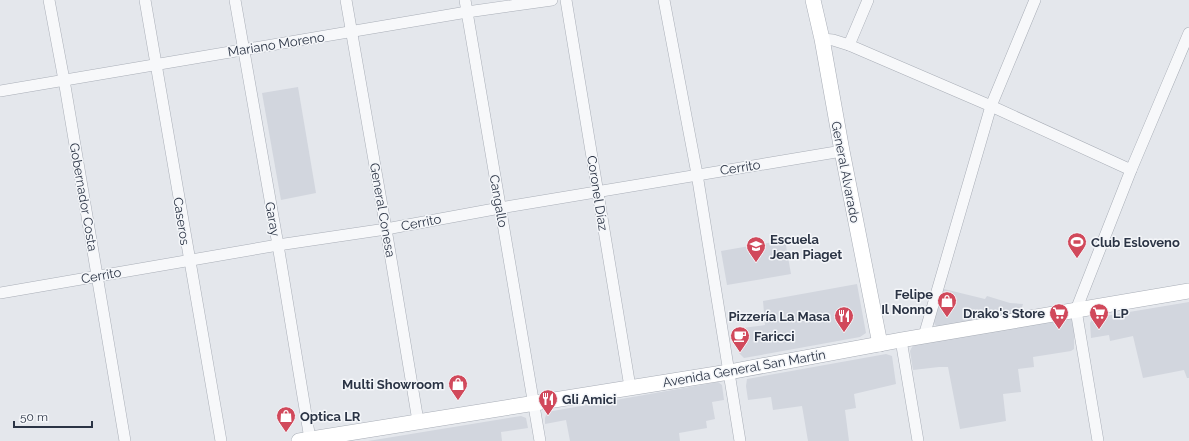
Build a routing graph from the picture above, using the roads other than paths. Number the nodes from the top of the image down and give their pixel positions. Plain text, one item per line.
1 (49, 0) edge
2 (145, 0) edge
3 (235, 0) edge
4 (346, 0) edge
5 (465, 0) edge
6 (552, 0) edge
7 (566, 0) edge
8 (664, 0) edge
9 (812, 0) edge
10 (868, 0) edge
11 (1034, 0) edge
12 (467, 12) junction
13 (351, 32) junction
14 (1189, 33) edge
15 (822, 39) junction
16 (849, 45) junction
17 (244, 49) junction
18 (157, 64) junction
19 (64, 80) junction
20 (0, 91) edge
21 (991, 106) junction
22 (842, 151) junction
23 (1131, 170) junction
24 (697, 174) junction
25 (598, 191) junction
26 (500, 208) junction
27 (386, 229) junction
28 (278, 245) junction
29 (189, 260) junction
30 (98, 276) junction
31 (1189, 291) edge
32 (0, 293) edge
33 (1076, 310) junction
34 (924, 336) junction
35 (901, 340) junction
36 (880, 344) junction
37 (729, 372) junction
38 (630, 387) junction
39 (533, 403) junction
40 (418, 421) junction
41 (335, 438) edge
42 (304, 440) edge
43 (125, 441) edge
44 (221, 441) edge
45 (540, 441) edge
46 (740, 441) edge
47 (918, 441) edge
48 (1098, 441) edge

1 - 19 street, Gobernador Costa
2 - 18 street, Caseros
3 - 17 street, Garay
4 - 13 street, General Conesa
5 - 12 street, Cangallo
6 - 12 street, Mariano Moreno
7 - 25 street, Coronel Díaz
8 - 24 street
9 - 15 street, General Alvarado
10 - 16 street
11 - 21 street
12 - 13 street, Mariano Moreno
12 - 26 street, Cangallo
13 - 17 street, Mariano Moreno
13 - 27 street, General Conesa
14 - 23 street
15 - 16 street
15 - 22 street, General Alvarado
16 - 21 street
17 - 18 street, Mariano Moreno
17 - 28 street, Garay
18 - 19 street, Mariano Moreno
18 - 29 street, Caseros
19 - 20 street, Mariano Moreno
19 - 30 street, Gobernador Costa
21 - 23 street
21 - 34 street
22 - 24 street, Cerrito
22 - 36 street, General Alvarado
23 - 33 street
24 - 25 street, Cerrito
24 - 37 street
25 - 26 street, Cerrito
25 - 38 street, Coronel Díaz
26 - 27 street, Cerrito
26 - 39 street, Cangallo
27 - 28 street, Cerrito
27 - 40 street, General Conesa
28 - 29 street, Cerrito
28 - 42 street, Garay
29 - 30 street, Cerrito
29 - 44 street, Caseros
30 - 32 street, Cerrito
30 - 43 street, Gobernador Costa
31 - 33 street, Avenida General San Martín
33 - 34 street, Avenida General San Martín
33 - 48 street
34 - 35 street, Avenida General San Martín
35 - 36 street, Avenida General San Martín
35 - 47 street
36 - 37 street, Avenida General San Martín
37 - 38 street, Avenida General San Martín
37 - 46 street
38 - 39 street, Avenida General San Martín
39 - 40 street, Avenida General San Martín
39 - 45 street, Cangallo
40 - 41 street, Avenida General San Martín
41 - 42 street, Avenida General San Martín

